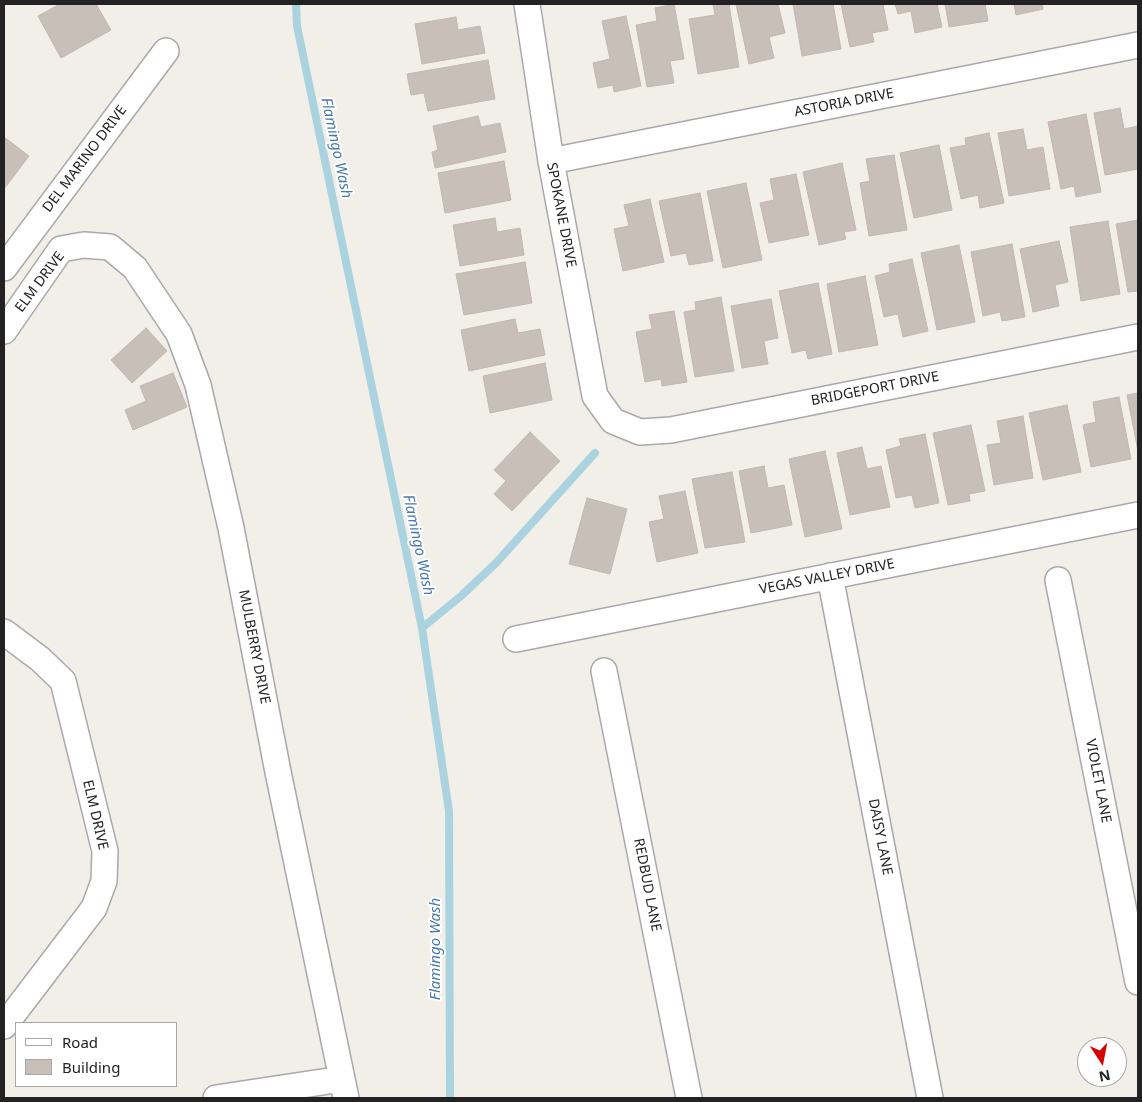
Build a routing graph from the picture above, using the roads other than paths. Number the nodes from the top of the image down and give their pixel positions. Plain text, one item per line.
1 (527, 4) edge
2 (1138, 45) edge
3 (166, 51) dead end
4 (551, 160) junction
5 (84, 244) joint
6 (4, 268) edge
7 (4, 331) edge
8 (1138, 336) edge
9 (612, 421) joint
10 (1138, 515) edge
11 (830, 576) junction
12 (1058, 580) dead end
13 (4, 632) edge
14 (516, 639) dead end
15 (604, 672) dead end
16 (1138, 982) edge
17 (4, 1026) edge
18 (344, 1088) edge
19 (216, 1098) edge
20 (689, 1098) edge
21 (930, 1098) edge

1 - 4 street, SPOKANE DRIVE
2 - 4 street, ASTORIA DRIVE
3 - 6 street, DEL MARINO DRIVE
4 - 9 street, SPOKANE DRIVE
5 - 7 street, ELM DRIVE
5 - 18 street, MULBERRY DRIVE
8 - 9 street, BRIDGEPORT DRIVE
10 - 11 street, VEGAS VALLEY DRIVE
11 - 14 street, VEGAS VALLEY DRIVE
11 - 21 street, DAISY LANE
12 - 16 street, VIOLET LANE
13 - 17 street, ELM DRIVE
15 - 20 street, REDBUD LANE
18 - 19 street

